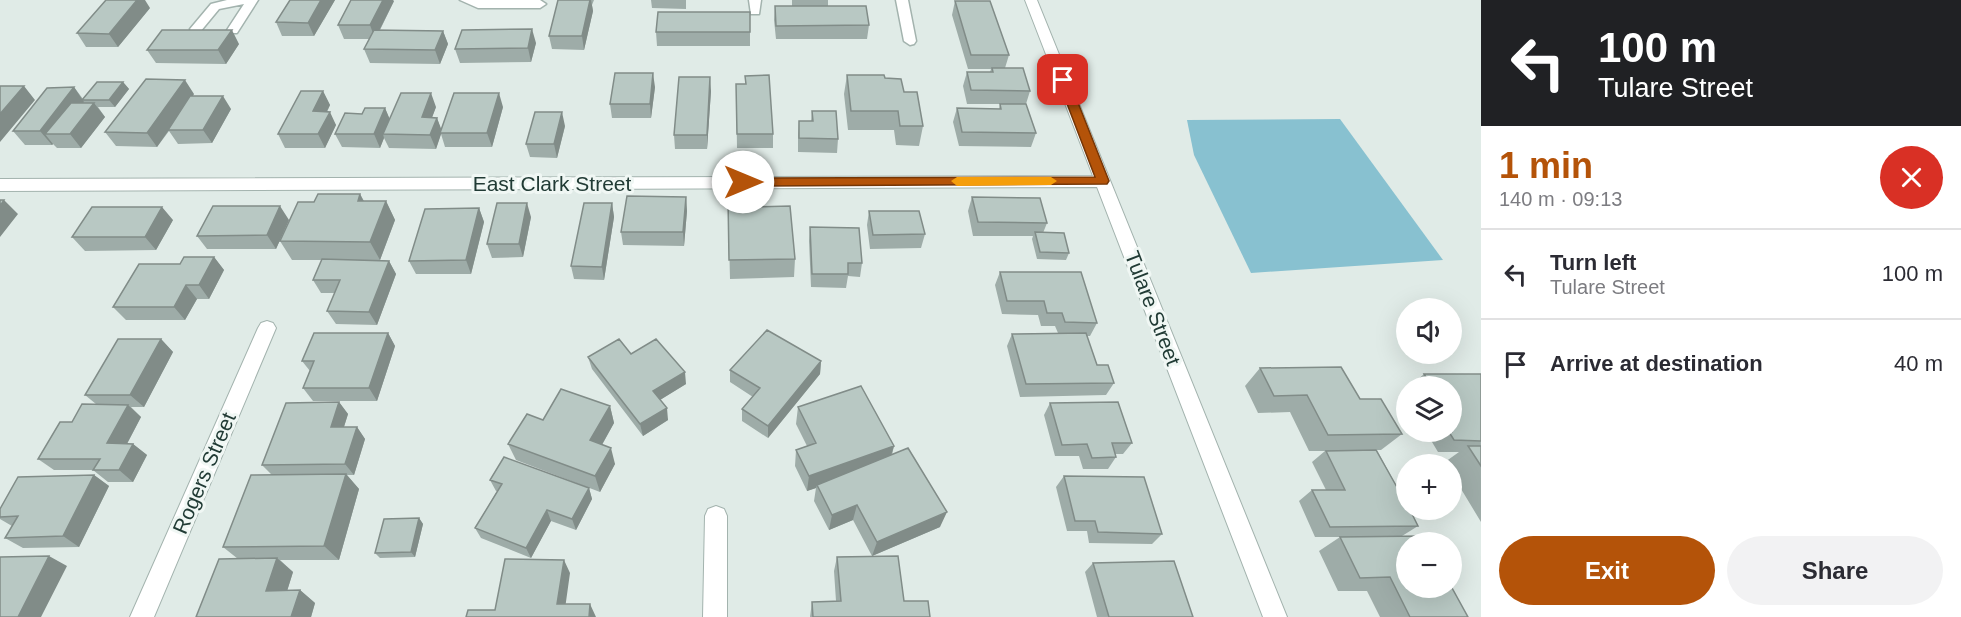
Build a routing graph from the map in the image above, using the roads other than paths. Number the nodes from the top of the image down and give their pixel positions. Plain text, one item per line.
1 (245, 0) edge
2 (252, 0) edge
3 (466, 0) edge
4 (902, 0) edge
5 (1032, 0) edge
6 (540, 4) dead end
7 (196, 29) edge
8 (233, 30) edge
9 (910, 41) dead end
10 (1103, 181) junction
11 (0, 185) edge
12 (267, 328) dead end
13 (716, 516) dead end
14 (142, 617) edge
15 (715, 617) edge
16 (1275, 617) edge

1 - 7 lane
2 - 8 lane
3 - 6 lane
4 - 9 lane
5 - 10 street, Tulare Street
10 - 11 street, East Clark Street
10 - 16 street, Tulare Street
12 - 14 street, Rogers Street
13 - 15 street

